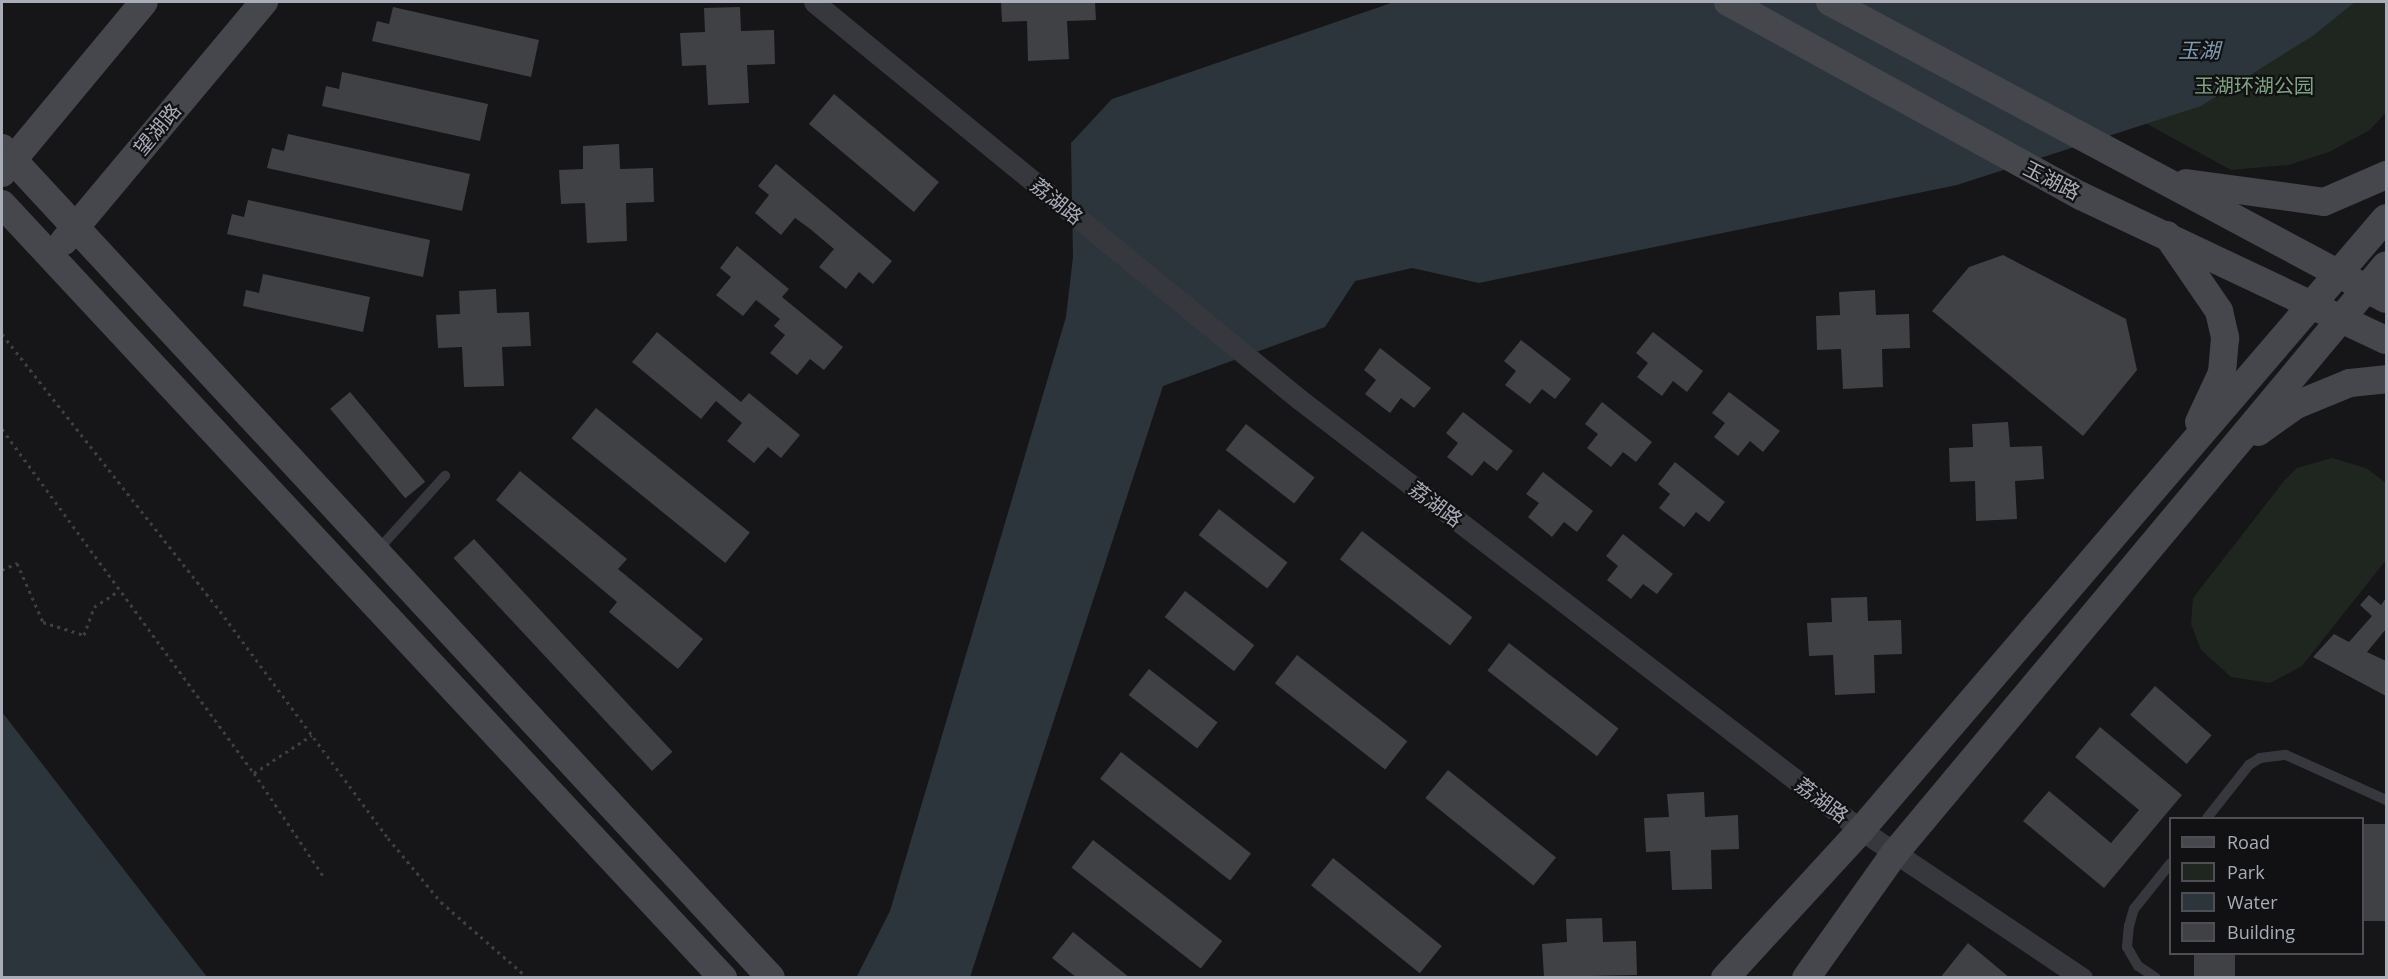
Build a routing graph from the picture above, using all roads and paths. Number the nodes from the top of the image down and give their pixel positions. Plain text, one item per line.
1 (144, 2) edge
2 (264, 2) edge
3 (814, 2) edge
4 (1728, 2) edge
5 (1830, 2) edge
6 (5, 161) edge
7 (2386, 175) edge
8 (2154, 176) junction
9 (2, 204) edge
10 (2386, 218) edge
11 (75, 228) junction
12 (2164, 231) junction
13 (51, 257) junction
14 (2339, 276) junction
15 (2381, 279) edge
16 (2314, 306) junction
17 (2341, 318) junction
18 (2, 334) edge
19 (2386, 340) edge
20 (2386, 379) edge
21 (2, 429) edge
22 (2186, 452) junction
23 (445, 476) dead end
24 (2177, 510) junction
25 (376, 553) junction
26 (2, 570) edge
27 (117, 592) junction
28 (312, 735) junction
29 (254, 773) junction
30 (2386, 800) edge
31 (2209, 817) edge
32 (1862, 830) junction
33 (1894, 854) junction
34 (2169, 865) edge
35 (324, 877) dead end
36 (528, 978) edge
37 (723, 978) edge
38 (771, 978) edge
39 (1725, 978) edge
40 (1806, 978) edge
41 (2082, 978) edge
42 (2156, 978) edge

1 - 6 main road
2 - 11 main road, 望湖路
3 - 32 street, 荔湖路
4 - 12 main road, 玉湖路
5 - 8 main road
6 - 11 main road
7 - 8 main road
8 - 14 main road
9 - 13 main road
10 - 14 main road
11 - 13 main road, 望湖路
11 - 25 main road
12 - 16 main road, 玉湖路
12 - 22 main road
13 - 37 main road
14 - 15 main road
14 - 16 main road
15 - 17 main road
16 - 17 main road, 玉湖路
16 - 22 main road
17 - 19 main road, 玉湖路
17 - 24 main road
18 - 28 path
20 - 24 main road
21 - 27 path
22 - 32 main road
23 - 25 lane
24 - 33 main road
25 - 38 main road
26 - 27 path
27 - 29 path
28 - 29 path
28 - 36 path
29 - 35 path
30 - 31 lane
32 - 33 street, 荔湖路
32 - 39 main road
33 - 40 main road
33 - 41 street, 荔湖路
34 - 42 lane

